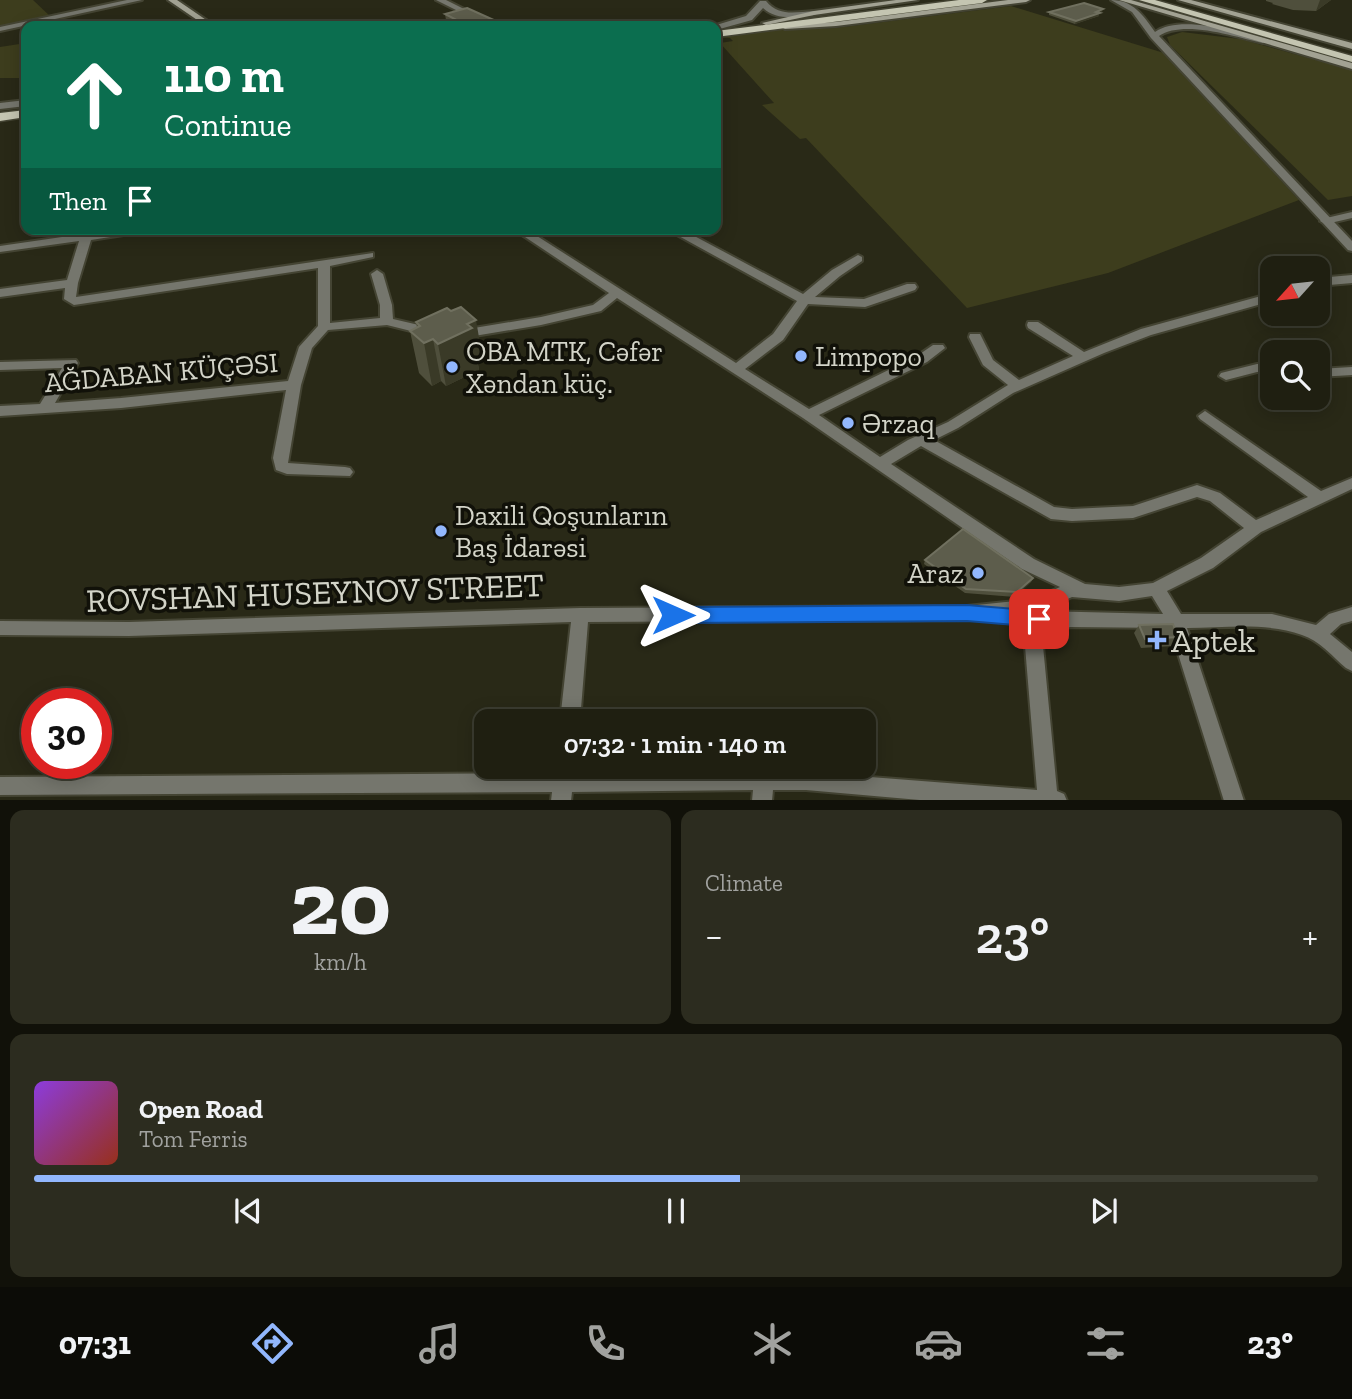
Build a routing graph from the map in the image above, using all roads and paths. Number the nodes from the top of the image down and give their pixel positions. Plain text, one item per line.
1 (138, 0) edge
2 (172, 0) edge
3 (440, 0) edge
4 (914, 0) edge
5 (947, 0) edge
6 (982, 0) edge
7 (1024, 0) edge
8 (1108, 0) edge
9 (1115, 0) edge
10 (1144, 0) edge
11 (1164, 0) edge
12 (1182, 0) edge
13 (1203, 0) edge
14 (763, 2) edge
15 (1125, 3) edge
16 (814, 12) junction
17 (38, 21) edge
18 (204, 21) edge
19 (484, 21) edge
20 (1269, 24) junction
21 (21, 25) edge
22 (767, 25) junction
23 (721, 28) edge
24 (0, 29) edge
25 (721, 30) edge
26 (1154, 36) junction
27 (1331, 40) joint
28 (1280, 45) junction
29 (1352, 46) edge
30 (1352, 53) edge
31 (1352, 59) edge
32 (1352, 66) edge
33 (21, 104) edge
34 (0, 106) edge
35 (21, 115) edge
36 (0, 117) edge
37 (1352, 215) edge
38 (1326, 221) junction
39 (100, 235) edge
40 (527, 235) edge
41 (692, 235) edge
42 (86, 237) junction
43 (1352, 248) edge
44 (0, 249) edge
45 (369, 255) dead end
46 (858, 259) dead end
47 (324, 264) junction
48 (377, 274) dead end
49 (1352, 279) edge
50 (1330, 281) edge
51 (72, 283) junction
52 (911, 287) dead end
53 (0, 293) edge
54 (616, 293) junction
55 (804, 300) junction
56 (1260, 300) edge
57 (387, 321) junction
58 (1033, 325) dead end
59 (324, 327) junction
60 (975, 337) dead end
61 (938, 348) dead end
62 (1083, 356) junction
63 (0, 366) edge
64 (1260, 368) edge
65 (736, 369) junction
66 (1352, 371) edge
67 (1330, 372) edge
68 (1226, 376) dead end
69 (294, 385) junction
70 (1018, 386) junction
71 (45, 408) junction
72 (0, 411) edge
73 (808, 415) junction
74 (1205, 416) dead end
75 (922, 440) junction
76 (880, 464) junction
77 (345, 472) dead end
78 (1352, 483) edge
79 (1320, 498) junction
80 (1255, 528) junction
81 (1041, 572) junction
82 (1163, 587) junction
83 (1081, 590) junction
84 (1053, 599) junction
85 (967, 613) junction
86 (1352, 614) edge
87 (580, 615) junction
88 (1175, 620) junction
89 (1081, 621) junction
90 (0, 628) edge
91 (1318, 634) junction
92 (1352, 663) edge
93 (571, 709) edge
94 (563, 783) edge
95 (0, 786) edge
96 (763, 791) edge
97 (1048, 800) edge
98 (1057, 800) edge
99 (1234, 800) edge

1 - 17 street
2 - 18 main road
3 - 19 street
4 - 16 main road
5 - 22 main road
6 - 22 main road
7 - 22 main road
8 - 15 main road
9 - 15 street
10 - 31 main road
11 - 30 main road
12 - 20 main road
13 - 20 main road
14 - 16 street
14 - 23 street
15 - 26 street
15 - 28 main road
16 - 22 main road
20 - 27 main road
21 - 24 street
22 - 25 main road
26 - 28 street
26 - 38 street
27 - 29 main road
28 - 32 main road
33 - 34 street
35 - 36 main road
37 - 38 street
38 - 43 street
39 - 42 street
40 - 54 street
41 - 55 street
42 - 44 street
42 - 51 street
45 - 47 street
46 - 55 street
47 - 51 street
47 - 59 street
48 - 57 street
49 - 50 street
51 - 53 street
52 - 55 street
54 - 57 street
54 - 65 street
55 - 65 street
56 - 62 street
57 - 59 street
58 - 62 street
59 - 69 street, AĞDABAN KÜÇƏSI
60 - 70 street
61 - 73 street
62 - 70 street
63 - 71 street
64 - 68 street
65 - 73 street
66 - 67 street
69 - 71 street, AĞDABAN KÜÇƏSI
69 - 77 street
70 - 75 street
71 - 72 street, AĞDABAN KÜÇƏSI
73 - 76 street
74 - 79 street
75 - 76 street
75 - 80 street
76 - 81 street
78 - 79 street
79 - 80 street
80 - 82 street
81 - 83 street
81 - 84 street
82 - 83 street
82 - 88 street
83 - 84 street
84 - 85 street
84 - 89 street
85 - 87 street, ROVSHAN HUSEYNOV STREET
85 - 89 street
86 - 91 street
87 - 90 street, ROVSHAN HUSEYNOV STREET
87 - 93 street
88 - 89 street
88 - 91 street
88 - 99 street
89 - 97 street
91 - 92 street
94 - 95 street
94 - 96 street
96 - 97 street
97 - 98 street

